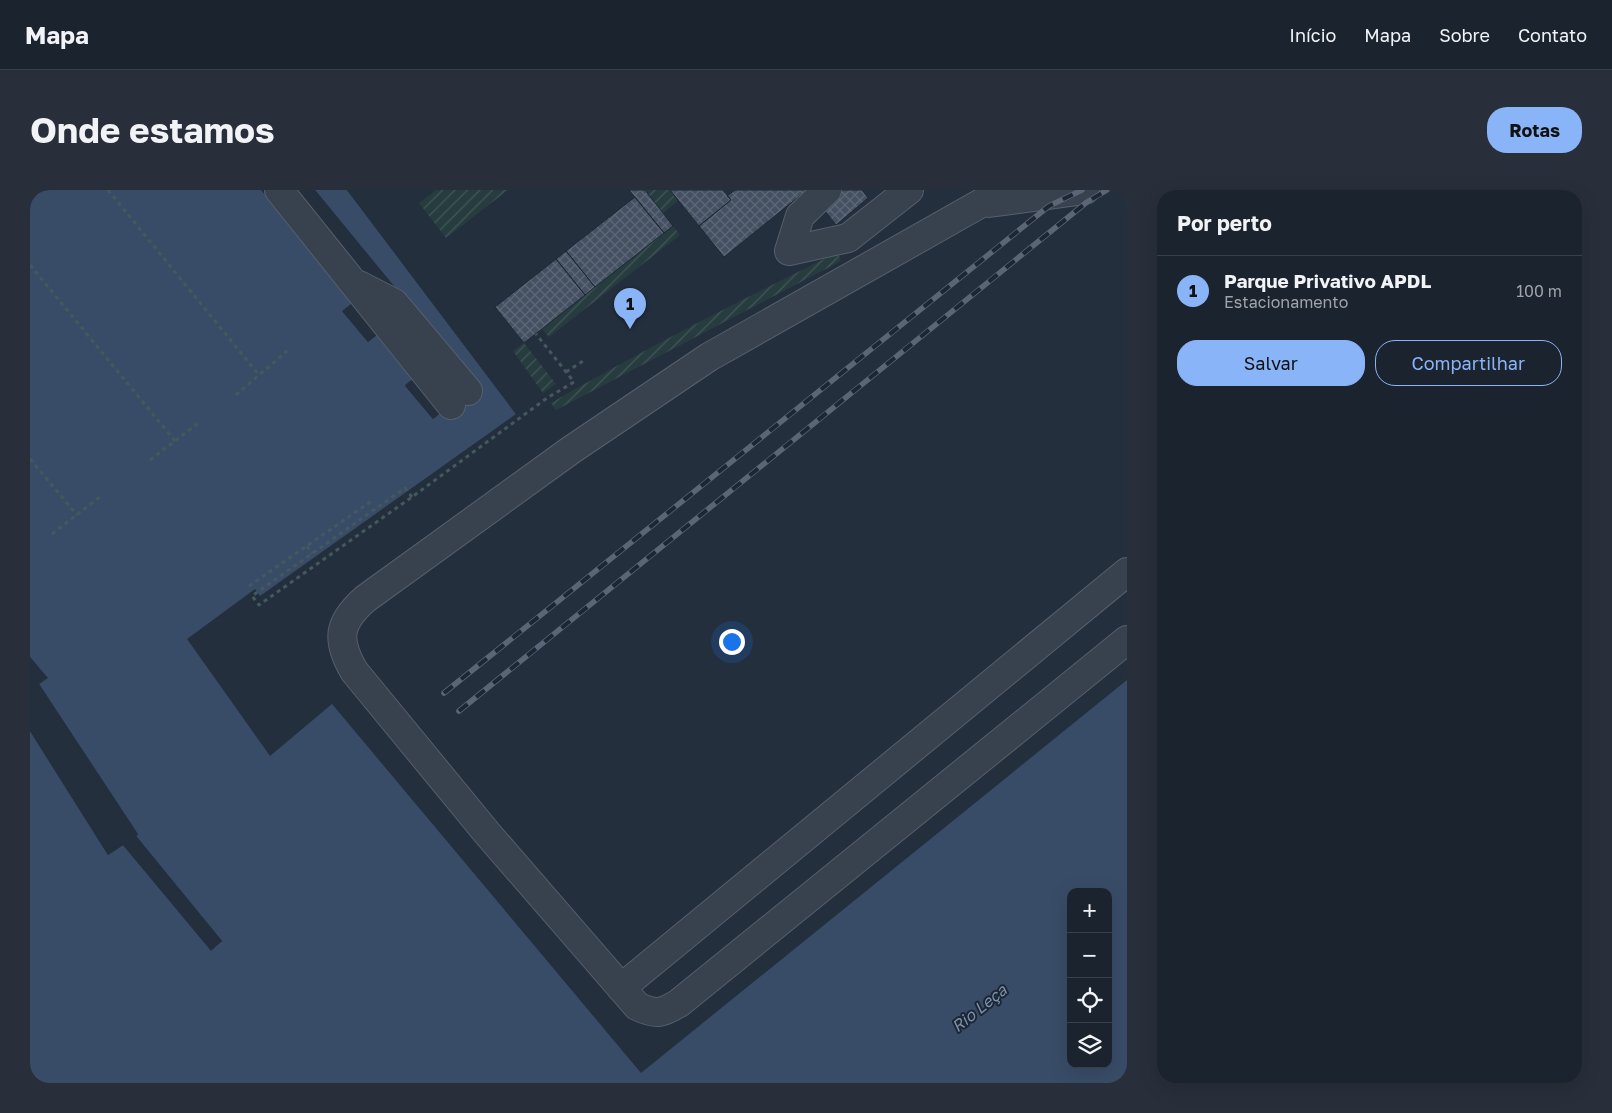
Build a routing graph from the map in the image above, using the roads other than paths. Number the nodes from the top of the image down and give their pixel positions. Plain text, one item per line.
1 (279, 190) edge
2 (827, 190) edge
3 (908, 190) edge
4 (1009, 190) edge
5 (1085, 190) edge
6 (978, 204) junction
7 (460, 398) dead end
8 (1127, 572) edge
9 (1127, 640) edge
10 (621, 988) junction

1 - 7 lane
2 - 3 lane
4 - 6 lane
5 - 6 lane
6 - 10 lane
8 - 10 lane
9 - 10 lane

